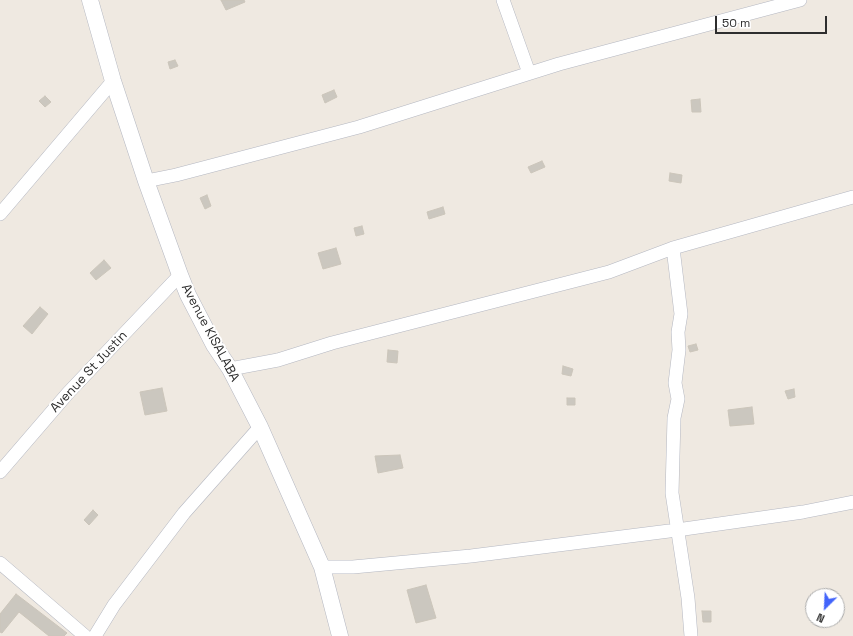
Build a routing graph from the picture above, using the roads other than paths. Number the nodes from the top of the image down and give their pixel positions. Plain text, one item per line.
1 (90, 0) edge
2 (504, 0) edge
3 (800, 0) edge
4 (529, 73) junction
5 (113, 81) junction
6 (146, 181) junction
7 (853, 197) edge
8 (0, 214) edge
9 (672, 248) junction
10 (180, 275) junction
11 (230, 369) junction
12 (260, 427) junction
13 (0, 472) edge
14 (853, 502) edge
15 (677, 530) junction
16 (0, 563) edge
17 (322, 567) junction
18 (85, 636) edge
19 (95, 636) edge
20 (340, 636) edge
21 (691, 636) edge

1 - 5 street, Avenue KISALABA
2 - 4 street
3 - 4 street
4 - 6 street
5 - 6 street, Avenue KISALABA
5 - 8 street
6 - 10 street, Avenue KISALABA
7 - 9 street
9 - 11 street
9 - 15 street
10 - 11 street, Avenue KISALABA
10 - 13 street, Avenue St Justin
11 - 12 street, Avenue KISALABA
12 - 17 street, Avenue KISALABA
12 - 19 street
14 - 15 street
15 - 17 street
15 - 21 street
16 - 18 street
17 - 20 street, Avenue KISALABA

